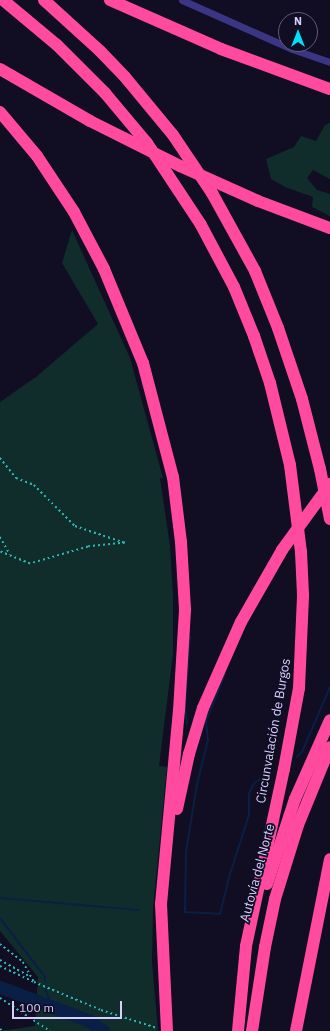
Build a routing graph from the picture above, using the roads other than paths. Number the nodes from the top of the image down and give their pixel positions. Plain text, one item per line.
1 (3, 0) edge
2 (44, 0) edge
3 (110, 0) edge
4 (182, 0) edge
5 (330, 62) edge
6 (0, 69) edge
7 (330, 89) edge
8 (0, 112) edge
9 (330, 228) edge
10 (330, 484) edge
11 (330, 519) edge
12 (330, 720) edge
13 (330, 747) edge
14 (330, 859) edge
15 (162, 932) junction
16 (239, 1018) junction
17 (252, 1025) edge
18 (297, 1027) edge
19 (162, 1030) edge
20 (238, 1031) edge

1 - 16 highway, Circunvalación de Burgos, bridge
2 - 11 highway, bridge
3 - 7 highway
4 - 5 street
6 - 9 highway, bridge
8 - 15 highway
10 - 15 highway
12 - 16 highway, Autovía del Norte
13 - 17 highway, Autovía del Norte
14 - 18 highway
15 - 19 highway
16 - 20 highway, Circunvalación de Burgos

